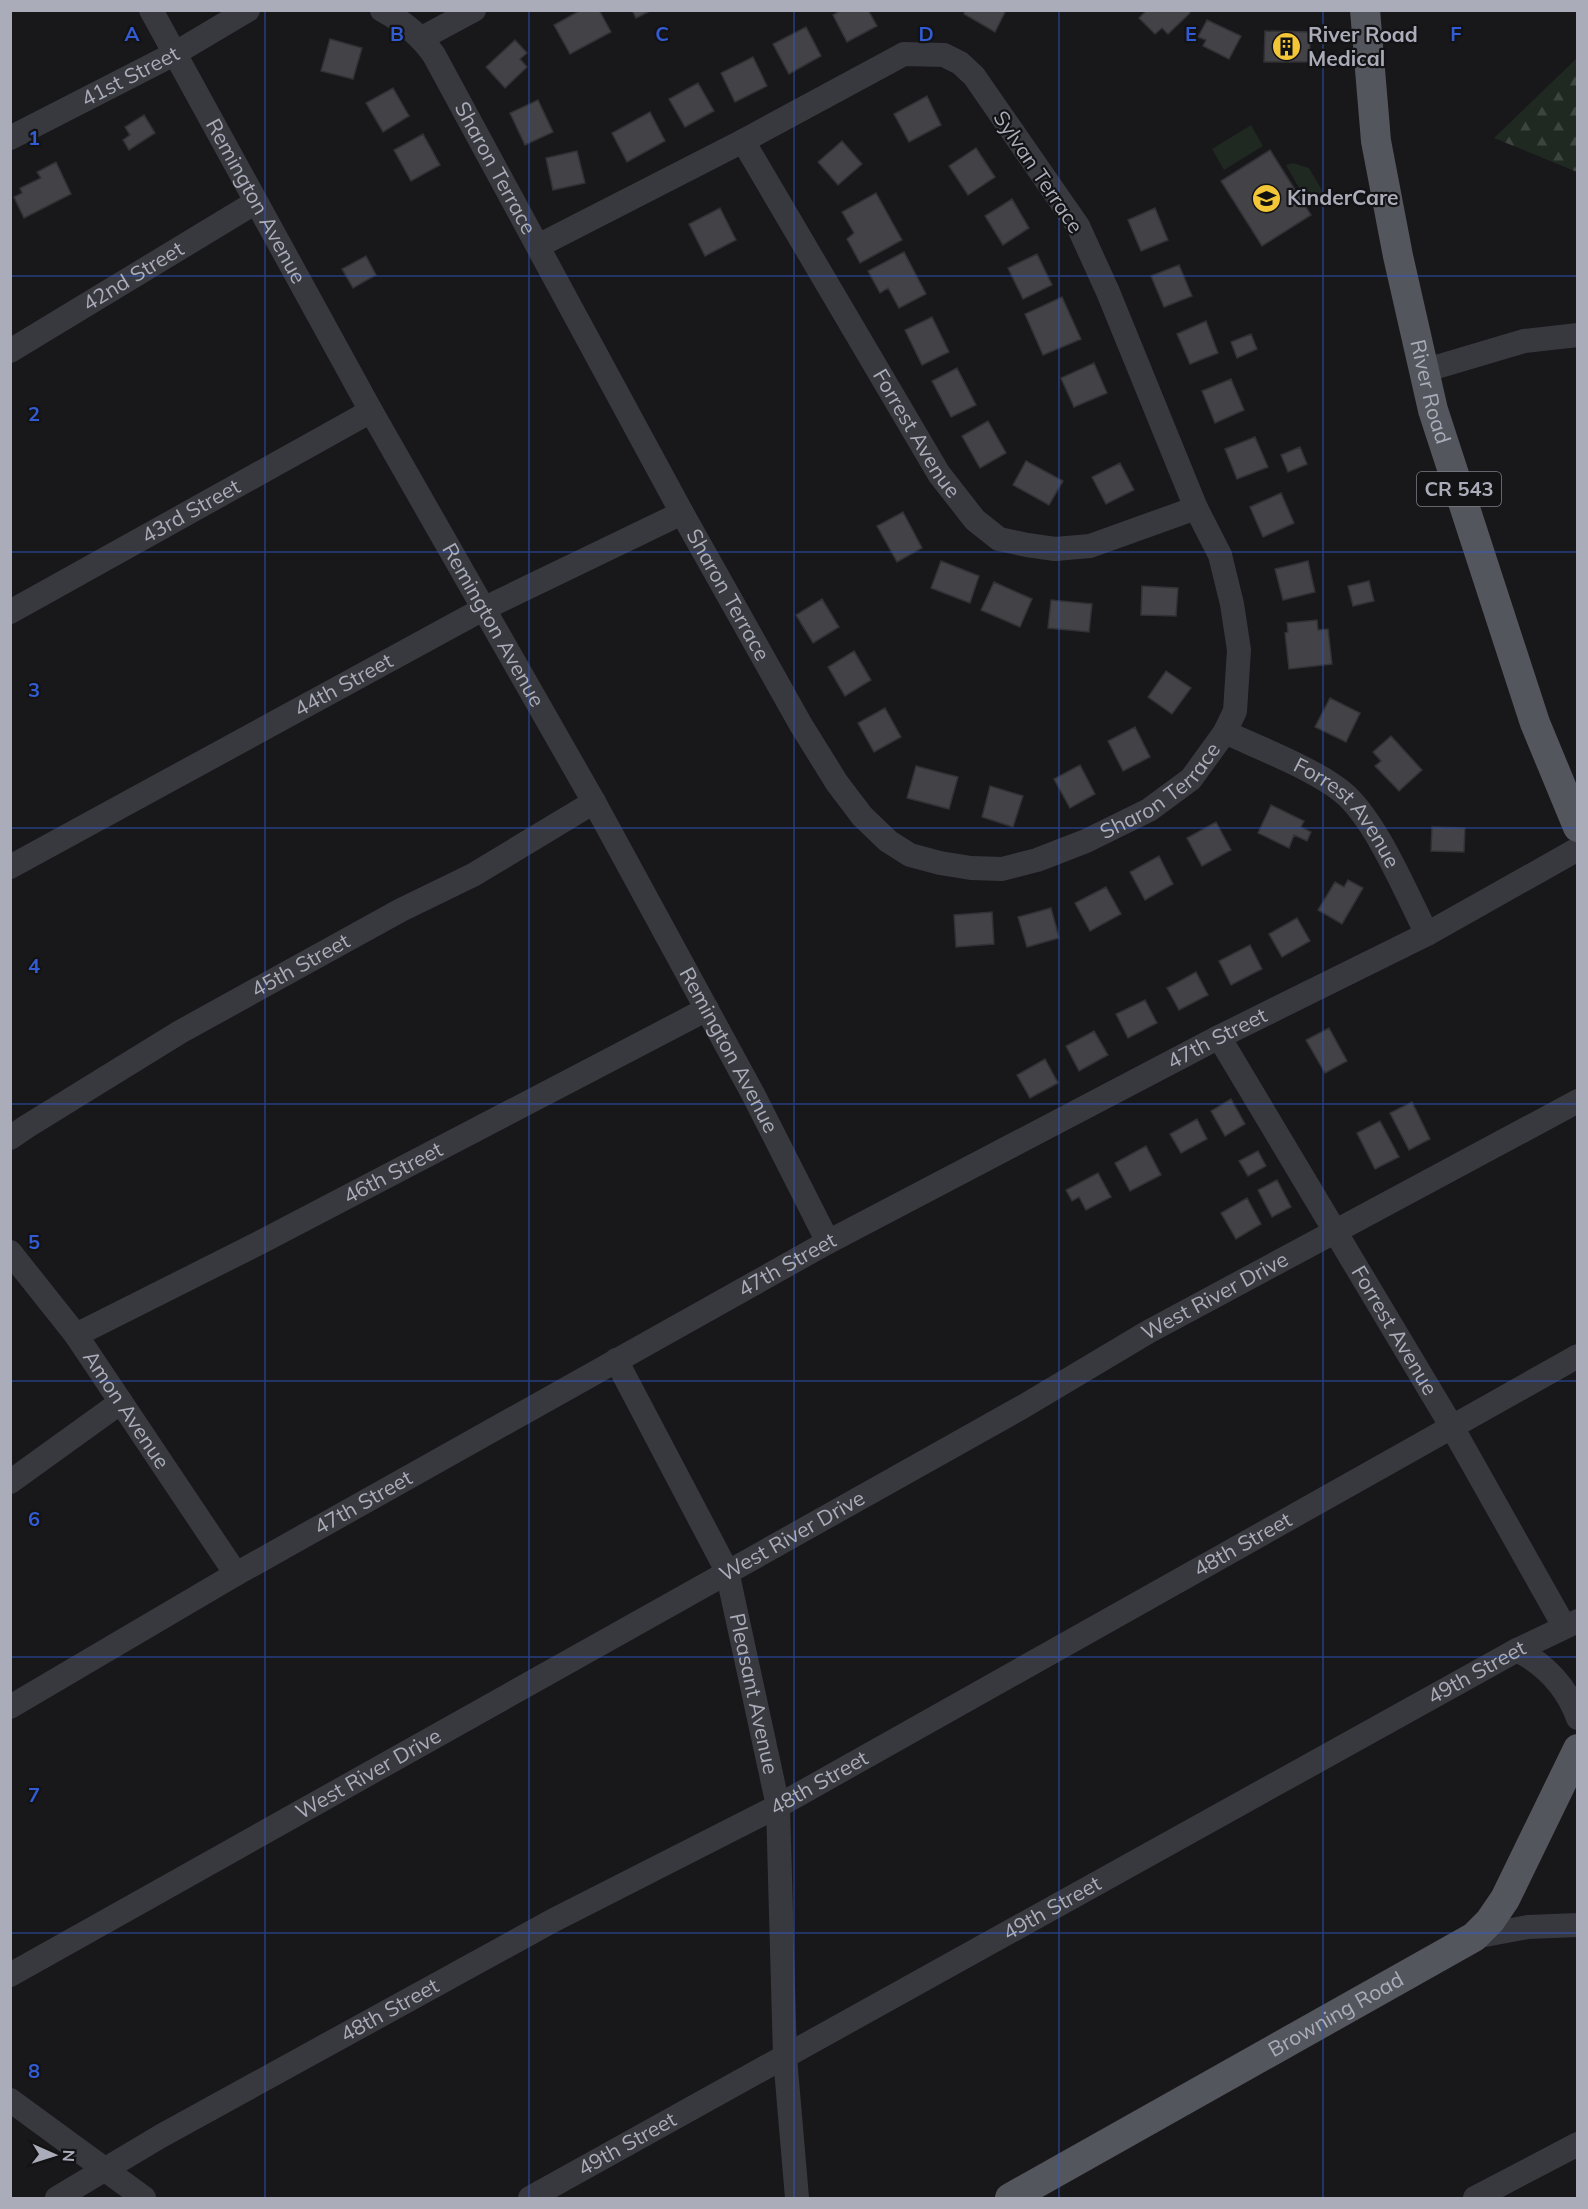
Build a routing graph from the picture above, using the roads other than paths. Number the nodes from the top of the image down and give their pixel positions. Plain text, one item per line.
1 (151, 10) edge
2 (248, 10) edge
3 (382, 10) edge
4 (474, 10) edge
5 (1365, 10) edge
6 (422, 38) junction
7 (174, 54) junction
8 (10, 138) edge
9 (743, 141) junction
10 (256, 202) junction
11 (538, 246) junction
12 (1578, 335) edge
13 (10, 351) edge
14 (1423, 371) junction
15 (371, 411) junction
16 (1196, 508) junction
17 (681, 513) junction
18 (483, 609) junction
19 (10, 612) edge
20 (1225, 732) junction
21 (594, 802) junction
22 (1578, 827) edge
23 (1578, 849) edge
24 (10, 867) edge
25 (1427, 934) junction
26 (707, 1010) junction
27 (1219, 1036) junction
28 (1578, 1101) edge
29 (10, 1138) edge
30 (1335, 1232) junction
31 (828, 1242) junction
32 (12, 1255) edge
33 (76, 1335) junction
34 (1578, 1356) edge
35 (616, 1360) junction
36 (121, 1402) junction
37 (1452, 1427) junction
38 (10, 1482) edge
39 (727, 1572) junction
40 (236, 1574) junction
41 (1571, 1624) edge
42 (1517, 1650) junction
43 (10, 1707) edge
44 (1578, 1718) edge
45 (1578, 1749) edge
46 (778, 1806) junction
47 (1578, 1924) edge
48 (1474, 1937) junction
49 (10, 1975) edge
50 (784, 2057) junction
51 (10, 2100) edge
52 (1578, 2144) edge
53 (107, 2170) junction
54 (1487, 2196) edge
55 (57, 2199) edge
56 (144, 2199) edge
57 (530, 2199) edge
58 (797, 2199) edge
59 (1010, 2199) edge

1 - 7 street, Remington Avenue
2 - 7 street, 41st Street
3 - 6 street, Sharon Terrace
4 - 6 street
5 - 14 main road, River Road / CR 543
6 - 11 street, Sharon Terrace
7 - 8 street, 41st Street
7 - 10 street, Remington Avenue
9 - 11 street, Sylvan Terrace
9 - 16 street, Forrest Avenue
9 - 16 street, Sylvan Terrace
10 - 13 street, 42nd Street
10 - 15 street, Remington Avenue
11 - 17 street, Sharon Terrace
12 - 14 street
14 - 22 main road, River Road / CR 543
15 - 18 street, Remington Avenue
15 - 19 street, 43rd Street
16 - 20 street, Sylvan Terrace
17 - 18 street, 44th Street
17 - 20 street, Sharon Terrace
18 - 21 street, Remington Avenue
18 - 24 street, 44th Street
20 - 25 street, Forrest Avenue
21 - 26 street, Remington Avenue
21 - 29 street, 45th Street
23 - 25 street, 47th Street
25 - 27 street, 47th Street
26 - 31 street, Remington Avenue
26 - 33 street, 46th Street
27 - 30 street, Forrest Avenue
27 - 31 street, 47th Street
28 - 30 street, West River Drive
30 - 37 street, Forrest Avenue
30 - 39 street, West River Drive
31 - 35 street, 47th Street
32 - 33 street, Amon Avenue
33 - 36 street, Amon Avenue
34 - 37 street, 48th Street
35 - 39 street, Pleasant Avenue
35 - 40 street, 47th Street
36 - 38 street
36 - 40 street, Amon Avenue
37 - 41 street, Forrest Avenue
37 - 46 street, 48th Street
39 - 46 street, Pleasant Avenue
39 - 49 street, West River Drive
40 - 43 street, 47th Street
41 - 42 street, 49th Street
42 - 44 street
42 - 50 street, 49th Street
45 - 48 main road, Browning Road
46 - 50 street, Pleasant Avenue
46 - 53 street, 48th Street
47 - 48 street
48 - 59 main road, Browning Road
50 - 57 street, 49th Street
50 - 58 street, Pleasant Avenue
51 - 53 street
52 - 54 street
53 - 55 street, 48th Street
53 - 56 street

